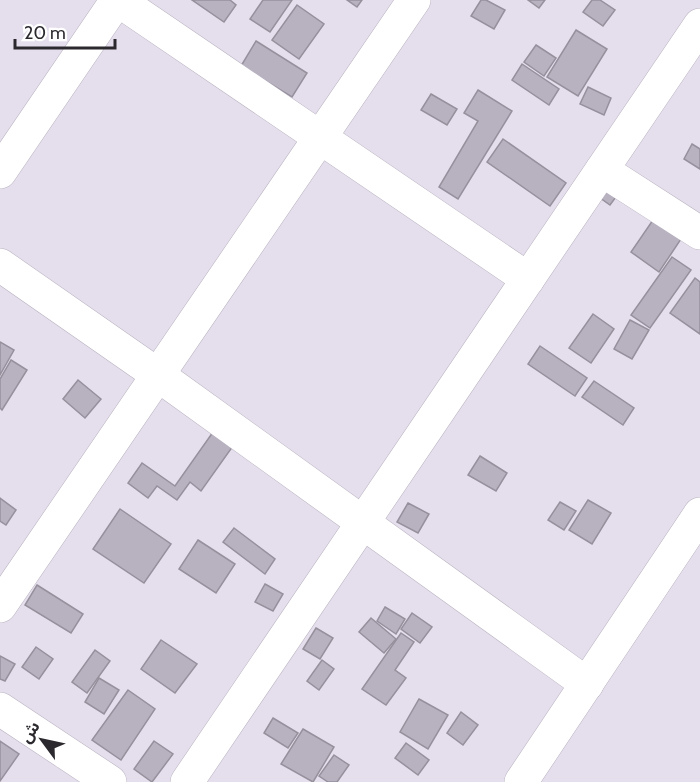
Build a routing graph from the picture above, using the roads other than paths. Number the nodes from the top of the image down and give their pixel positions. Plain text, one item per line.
1 (118, 0) edge
2 (414, 0) edge
3 (700, 25) edge
4 (321, 138) junction
5 (602, 170) junction
6 (0, 172) edge
7 (700, 233) edge
8 (0, 265) edge
9 (528, 279) junction
10 (158, 375) junction
11 (700, 514) edge
12 (362, 524) junction
13 (0, 606) edge
14 (586, 684) junction
15 (0, 709) edge
16 (110, 782) edge
17 (187, 782) edge
18 (520, 782) edge

1 - 4 street
1 - 6 street
2 - 4 street
3 - 5 street
4 - 9 street
4 - 10 street
5 - 7 street
5 - 9 street
8 - 10 street
9 - 12 street
10 - 12 street
10 - 13 street
11 - 14 street
12 - 14 street
12 - 17 street
14 - 18 street
15 - 16 street

